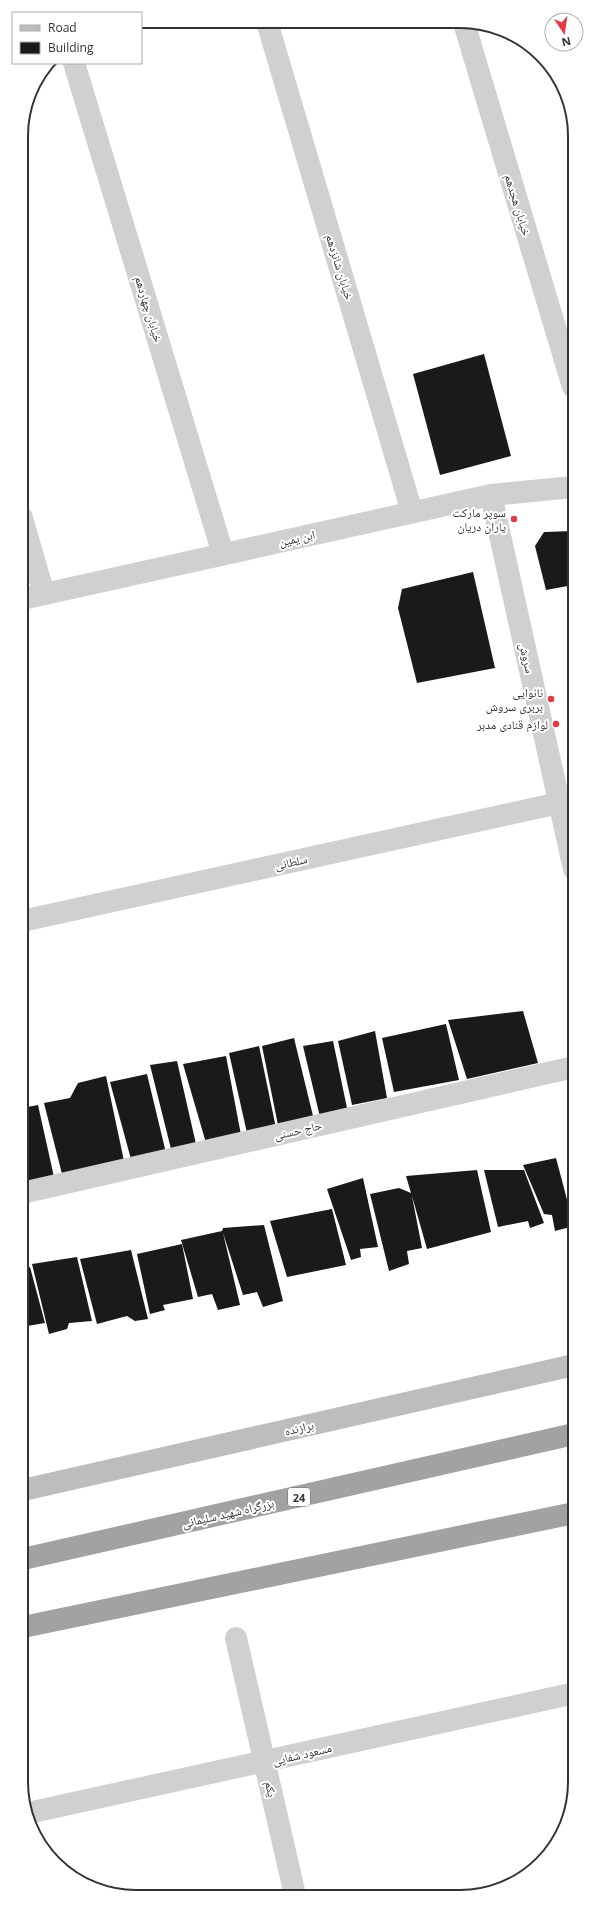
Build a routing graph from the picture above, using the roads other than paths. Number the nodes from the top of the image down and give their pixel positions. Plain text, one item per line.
1 (269, 28) edge
2 (466, 28) edge
3 (74, 64) edge
4 (568, 370) edge
5 (568, 487) edge
6 (491, 495) junction
7 (412, 512) junction
8 (28, 539) edge
9 (223, 554) junction
10 (44, 594) junction
11 (28, 598) edge
12 (566, 803) edge
13 (568, 820) edge
14 (28, 920) edge
15 (568, 1068) edge
16 (28, 1191) edge
17 (568, 1366) edge
18 (568, 1435) edge
19 (28, 1489) edge
20 (568, 1514) edge
21 (28, 1558) edge
22 (28, 1626) edge
23 (236, 1638) dead end
24 (568, 1695) edge
25 (266, 1762) junction
26 (33, 1812) edge
27 (294, 1890) edge

1 - 7 street, خیابان شانزدهم
2 - 4 street, خیابان هجدهم
3 - 9 street, خیابان چهاردهم
5 - 6 street, ابن یمین
6 - 7 street, ابن یمین
6 - 12 street, سروش
7 - 9 street, ابن یمین
8 - 10 street
9 - 10 street, ابن یمین
10 - 11 street, ابن یمین
12 - 13 street, سروش
12 - 14 street, سلطانی
15 - 16 street, حاج حسنی
17 - 19 main road, برازنده
18 - 21 highway, بزرگراه شهید سلیمانی / 24
20 - 22 highway
23 - 25 street, یکم
24 - 25 street, مسعود شفاپی
25 - 26 street, مسعود شفاپی
25 - 27 street, یکم

